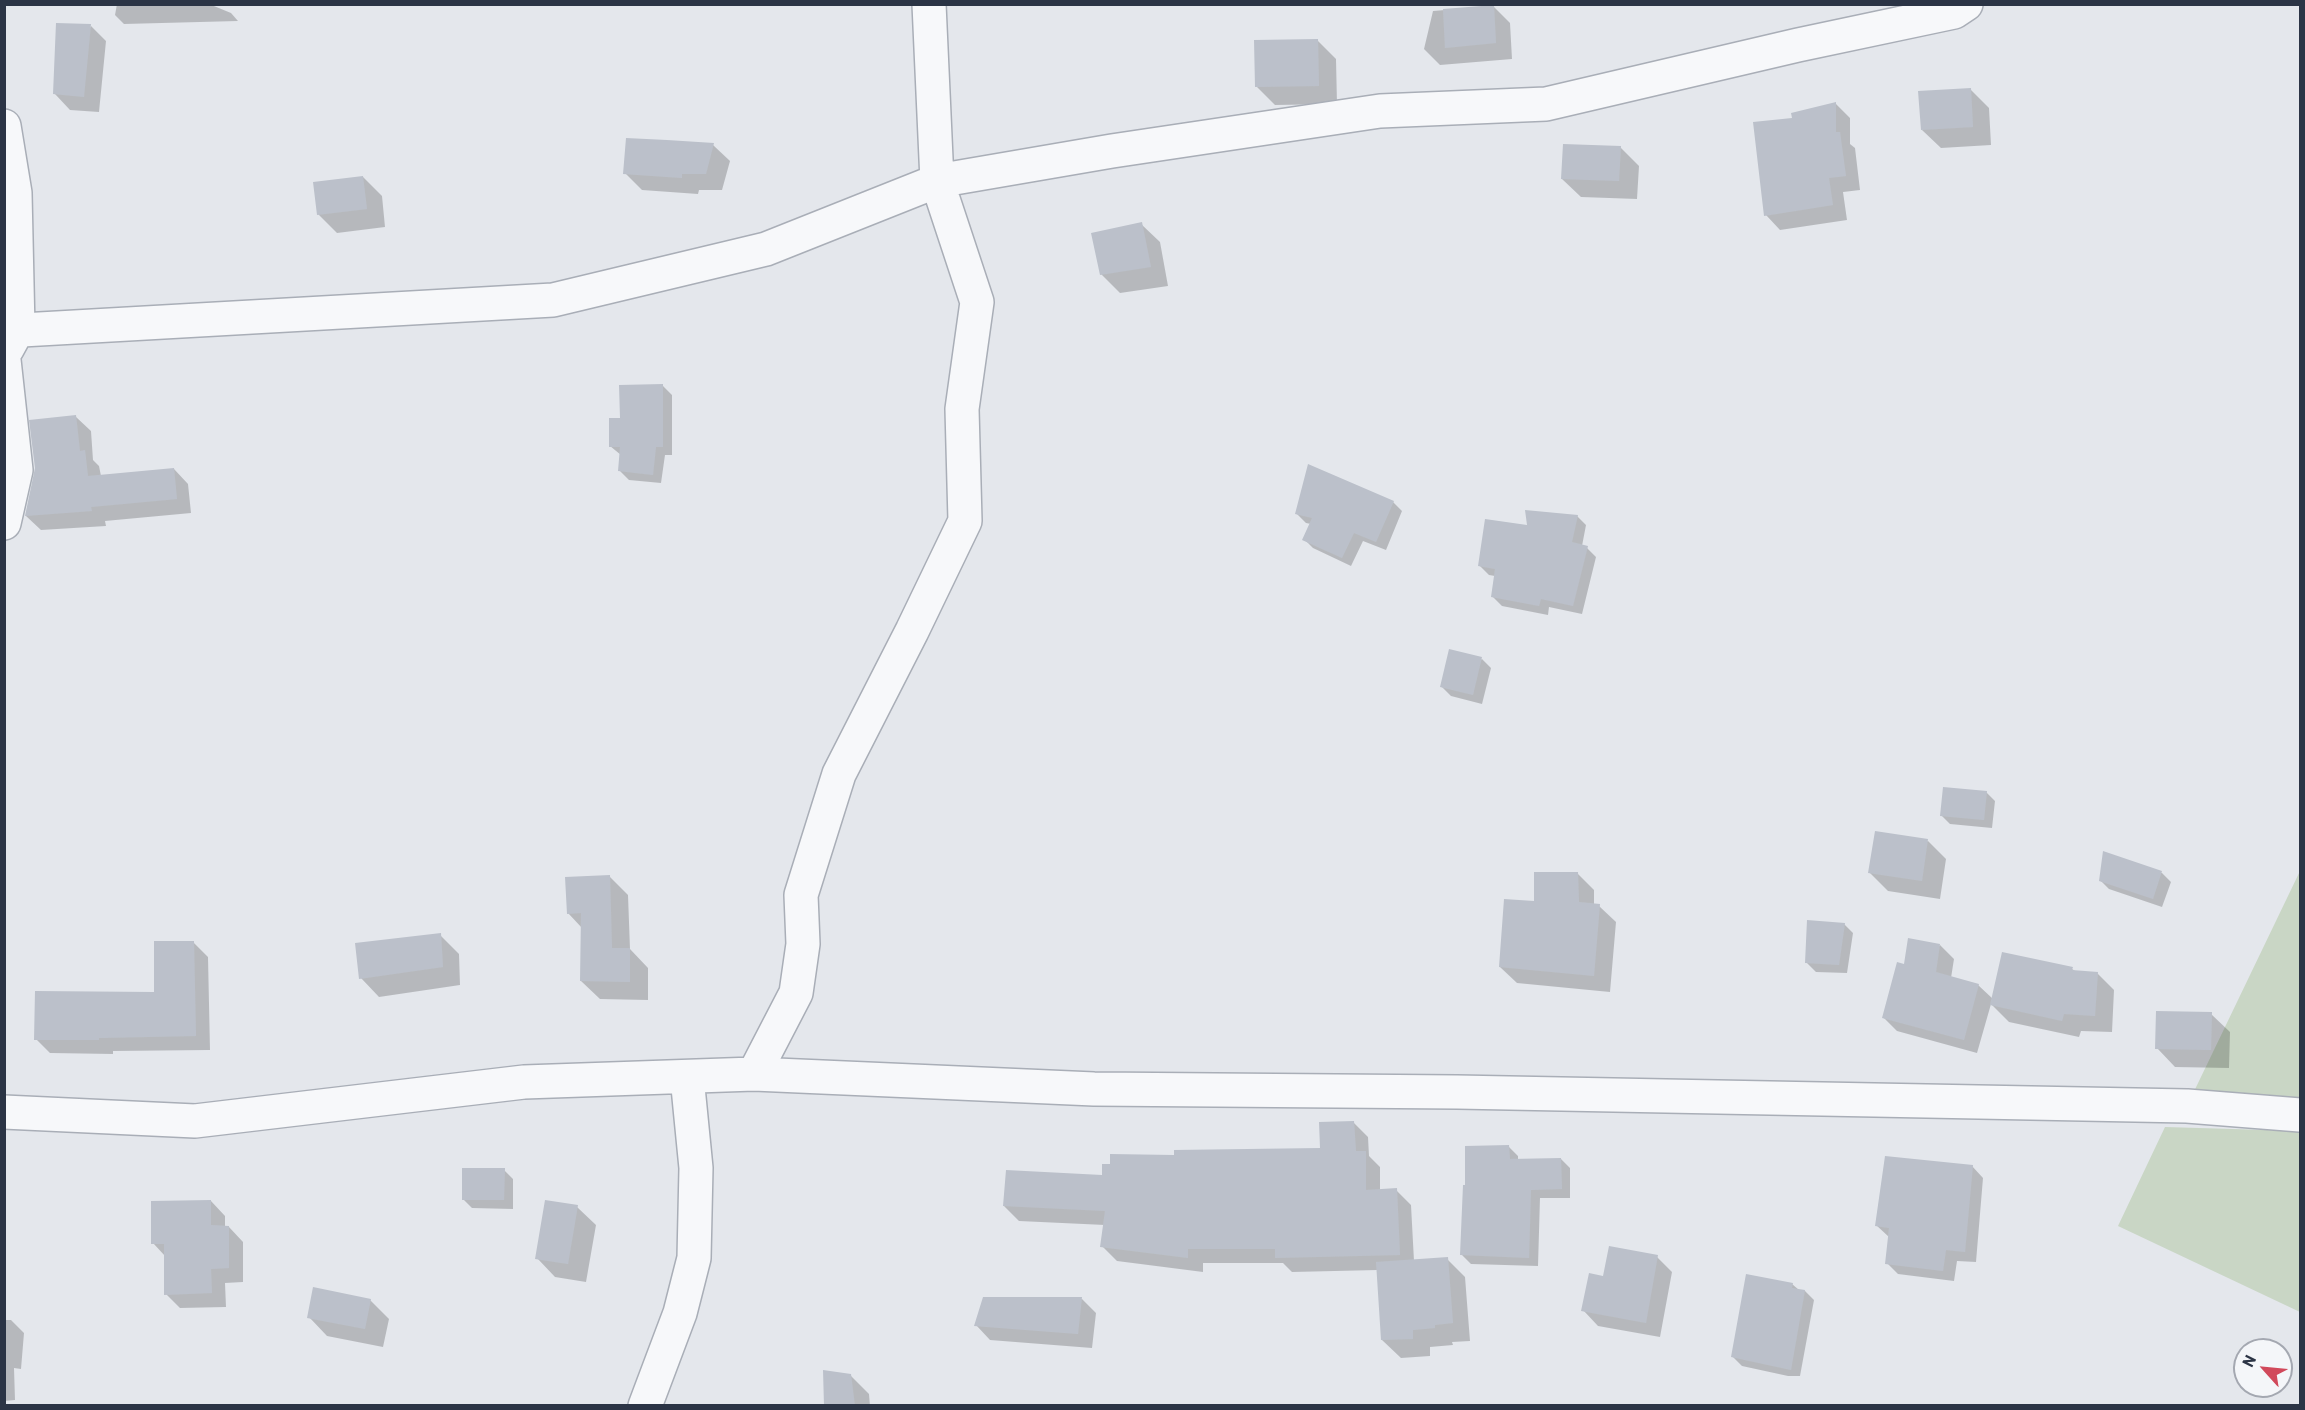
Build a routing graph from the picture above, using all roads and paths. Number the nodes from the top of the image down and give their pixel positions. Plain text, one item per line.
1 (929, 4) edge
2 (1966, 4) edge
3 (4, 126) edge
4 (937, 181) junction
5 (9, 338) edge
6 (4, 360) edge
7 (4, 523) edge
8 (754, 1074) junction
9 (687, 1077) junction
10 (4, 1112) edge
11 (2301, 1115) edge
12 (645, 1406) edge

1 - 4 street
2 - 4 street
3 - 5 street
4 - 5 street
4 - 8 street
6 - 7 street
8 - 9 street
8 - 11 street
9 - 10 street
9 - 12 street

